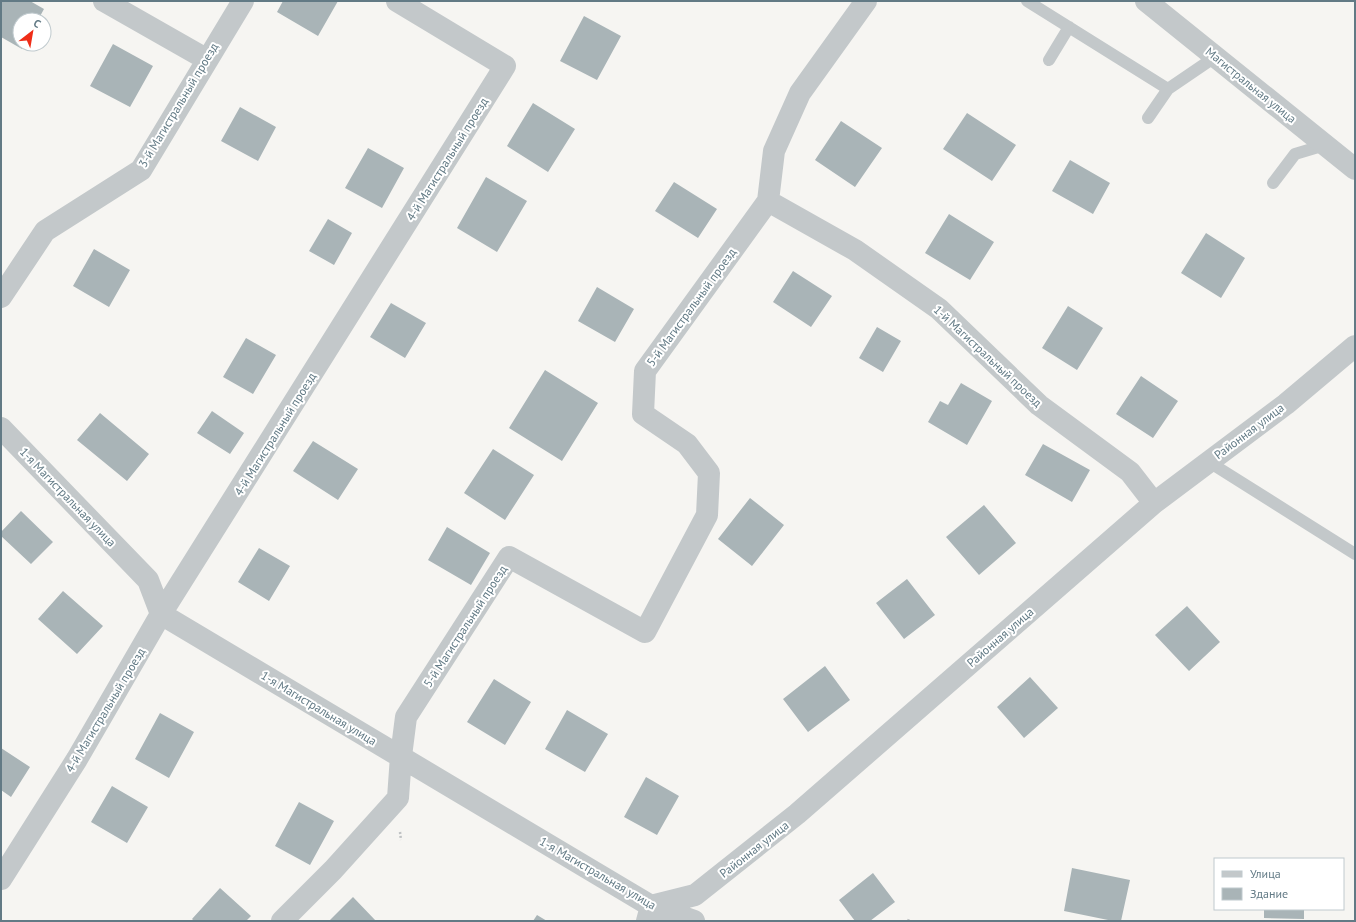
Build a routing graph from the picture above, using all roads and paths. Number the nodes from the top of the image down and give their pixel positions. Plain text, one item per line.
1 (104, 1) edge
2 (243, 1) edge
3 (397, 1) edge
4 (866, 1) edge
5 (1027, 1) edge
6 (1146, 1) edge
7 (1069, 27) junction
8 (1215, 57) junction
9 (206, 59) junction
10 (1049, 60) dead end
11 (1168, 89) junction
12 (1148, 118) dead end
13 (1325, 145) junction
14 (1355, 169) edge
15 (1274, 183) dead end
16 (768, 201) junction
17 (1, 297) edge
18 (1355, 346) edge
19 (1, 428) edge
20 (1209, 462) junction
21 (1154, 503) junction
22 (1355, 554) edge
23 (161, 614) junction
24 (401, 756) junction
25 (1, 879) edge
26 (649, 914) edge
27 (282, 921) edge
28 (694, 921) edge

1 - 9 street
2 - 9 street, 3-й Магистральный проезд
3 - 23 street, 4-й Магистральный проезд
4 - 16 street, 5-й Магистральный проезд
5 - 7 lane
6 - 8 street, Магистральная улица
7 - 10 lane
7 - 11 lane
8 - 11 lane
8 - 13 street, Магистральная улица
9 - 17 street, 3-й Магистральный проезд
11 - 12 lane
13 - 14 street, Магистральная улица
13 - 15 lane
16 - 21 street, 1-й Магистральный проезд
16 - 24 street, 5-й Магистральный проезд
18 - 20 street, Районная улица
19 - 23 street, 1-я Магистральная улица
20 - 21 street, Районная улица
20 - 22 lane
21 - 26 street, Районная улица
23 - 24 street, 1-я Магистральная улица
23 - 25 street, 4-й Магистральный проезд
24 - 26 street, 1-я Магистральная улица
24 - 27 street, 5-й Магистральный проезд
26 - 28 street, 1-я Магистральная улица

